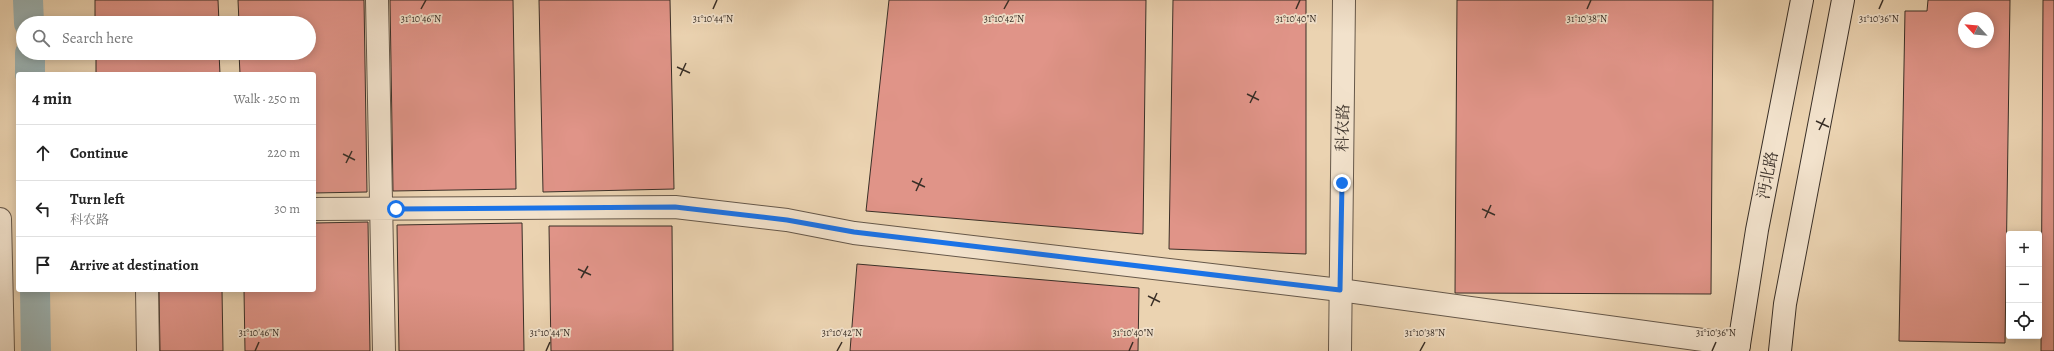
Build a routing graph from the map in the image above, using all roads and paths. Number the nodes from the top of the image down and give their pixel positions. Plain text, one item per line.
1 (377, 0) edge
2 (1344, 0) edge
3 (1802, 0) edge
4 (1843, 0) edge
5 (381, 209) junction
6 (316, 210) edge
7 (0, 219) edge
8 (1340, 290) junction
9 (147, 292) edge
10 (1692, 345) edge
11 (1738, 348) edge
12 (3, 351) edge
13 (148, 351) edge
14 (384, 351) edge
15 (1340, 351) edge
16 (1781, 351) edge

1 - 5 street
2 - 8 street, 科农路
3 - 11 street, 沔北路
4 - 16 street
5 - 6 street
5 - 8 street
5 - 14 street
7 - 12 street
8 - 10 street
8 - 15 street, 科农路
9 - 13 street
10 - 11 street

